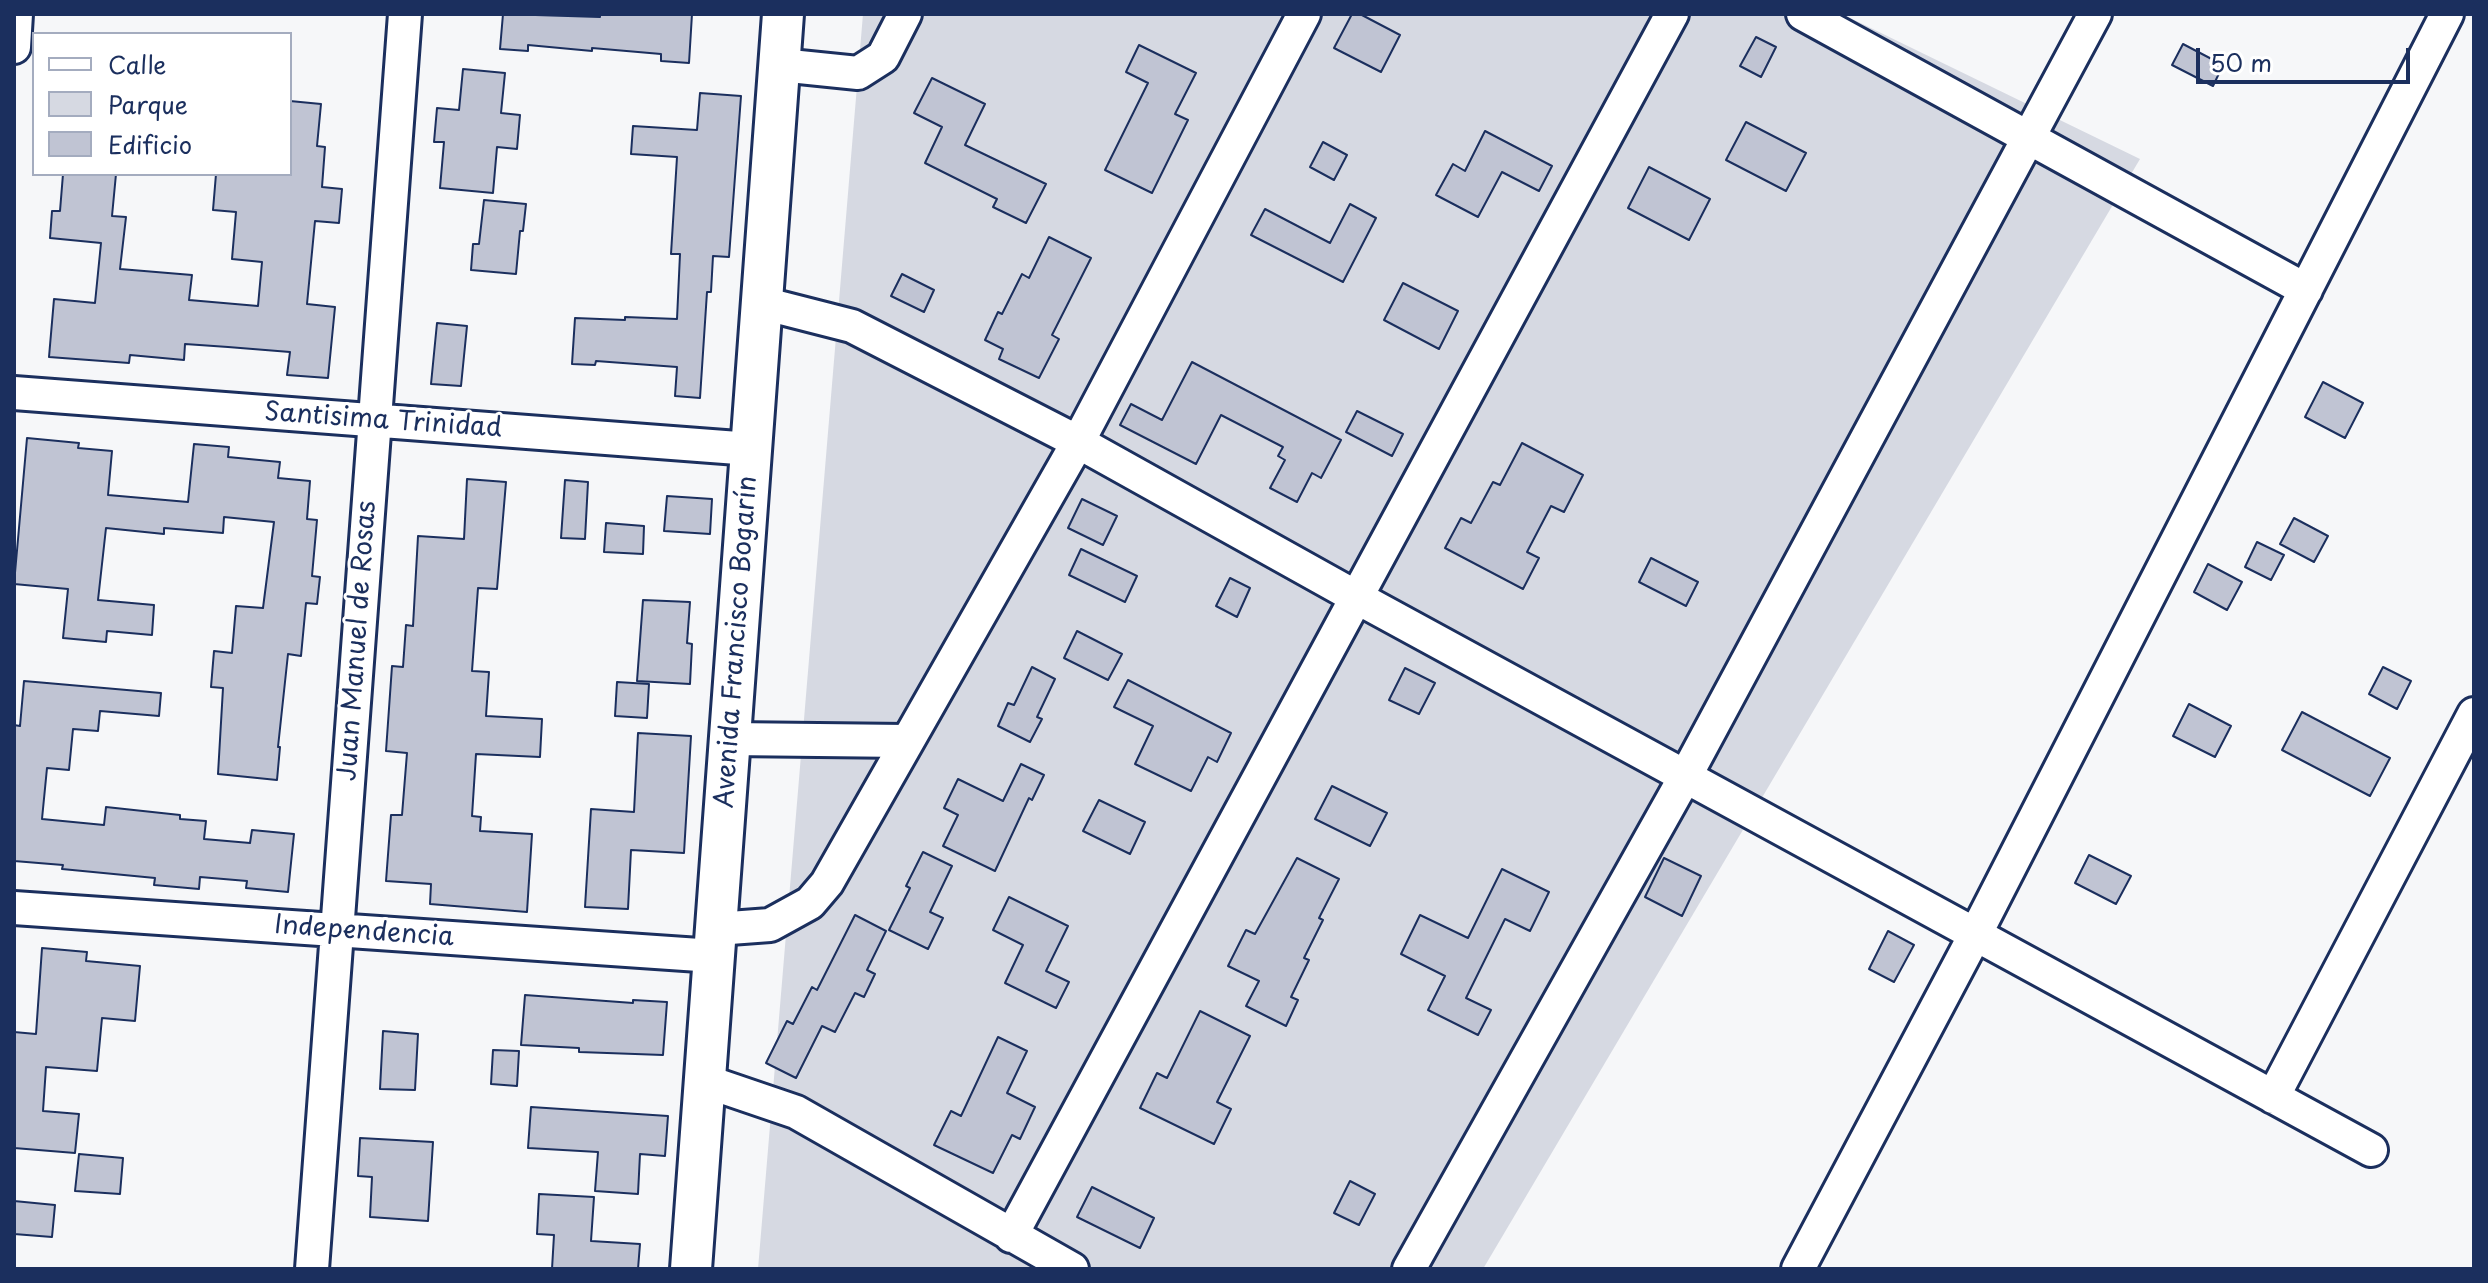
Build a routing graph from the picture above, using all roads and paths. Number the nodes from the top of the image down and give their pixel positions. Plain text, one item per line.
1 (16, 14) edge
2 (405, 14) edge
3 (783, 14) edge
4 (905, 14) edge
5 (1304, 14) edge
6 (1672, 14) edge
7 (1803, 14) edge
8 (2095, 14) edge
9 (2447, 14) edge
10 (14, 47) edge
11 (780, 65) junction
12 (2029, 137) junction
13 (2306, 290) junction
14 (762, 303) junction
15 (14, 393) edge
16 (375, 421) junction
17 (1078, 442) junction
18 (751, 449) junction
19 (1356, 597) junction
20 (2474, 714) edge
21 (730, 739) junction
22 (906, 741) junction
23 (1685, 777) junction
24 (14, 908) edge
25 (337, 930) junction
26 (1975, 935) junction
27 (715, 943) junction
28 (705, 1081) junction
29 (2273, 1097) junction
30 (2371, 1150) dead end
31 (1011, 1236) junction
32 (312, 1269) edge
33 (691, 1269) edge
34 (1072, 1269) edge
35 (1409, 1269) edge
36 (1798, 1269) edge

1 - 10 street
2 - 16 street, Juan Manuel de Rosas
3 - 11 street, Avenida Francisco Bogarín
4 - 11 street
5 - 17 street, Independencia
6 - 19 street
7 - 12 street
8 - 12 street
9 - 13 street
11 - 14 street, Avenida Francisco Bogarín
12 - 13 street
12 - 23 street
13 - 26 street
14 - 17 street
14 - 18 street, Avenida Francisco Bogarín
15 - 16 street, Santisima Trinidad
16 - 18 street, Santisima Trinidad
16 - 25 street, Juan Manuel de Rosas
17 - 19 street
17 - 22 street, Independencia
18 - 21 street, Avenida Francisco Bogarín
19 - 23 street
19 - 31 street
20 - 29 street
21 - 22 street
21 - 27 street, Avenida Francisco Bogarín
22 - 27 street, Independencia
23 - 26 street
23 - 35 street
24 - 25 street, Independencia
25 - 27 street, Independencia
25 - 32 street, Juan Manuel de Rosas
26 - 29 street
26 - 36 street
27 - 28 street, Avenida Francisco Bogarín
28 - 31 street
28 - 33 street, Avenida Francisco Bogarín
29 - 30 street
31 - 34 street

